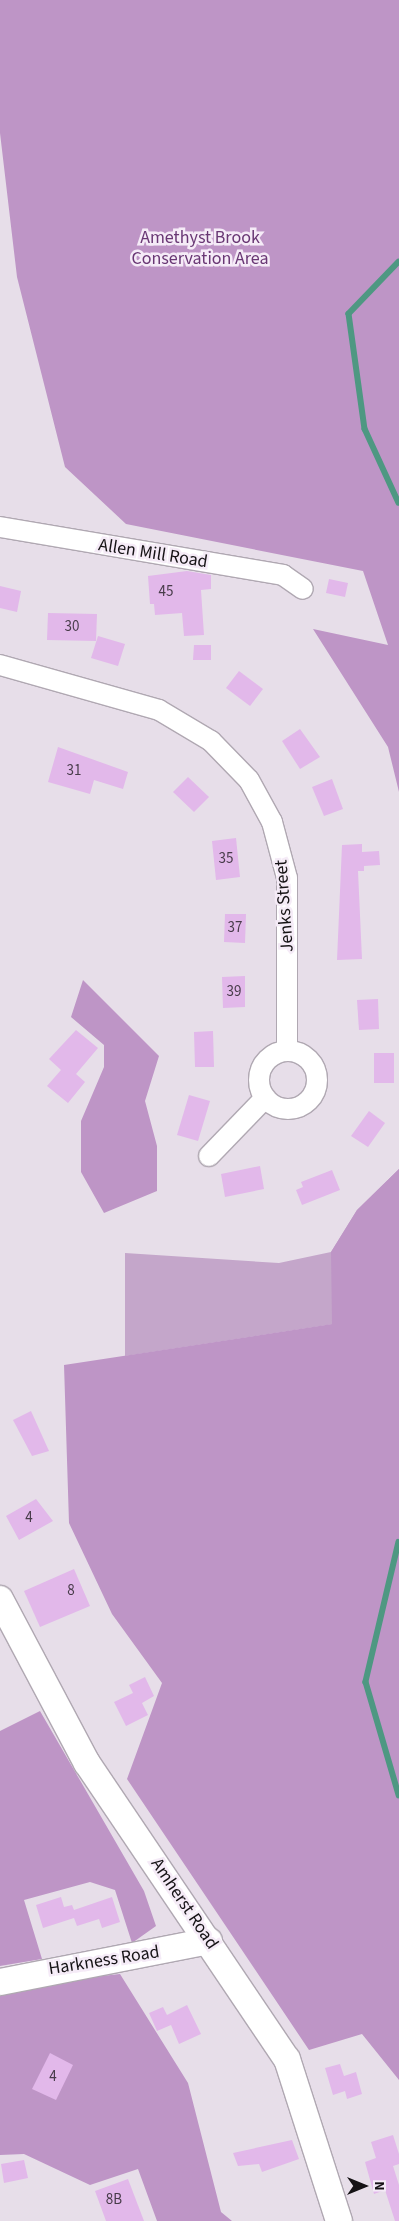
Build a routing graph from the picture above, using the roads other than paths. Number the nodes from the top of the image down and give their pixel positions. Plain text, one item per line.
1 (0, 528) edge
2 (303, 589) dead end
3 (0, 665) edge
4 (287, 1050) junction
5 (265, 1098) junction
6 (209, 1156) dead end
7 (0, 1599) edge
8 (209, 1941) junction
9 (0, 1982) edge
10 (339, 2221) edge

1 - 2 street, Allen Mill Road
3 - 4 street, Jenks Street
4 - 5 street
4 - 5 street
5 - 6 street
7 - 8 main road, Amherst Road
8 - 9 main road, Harkness Road
8 - 10 main road, Amherst Road

